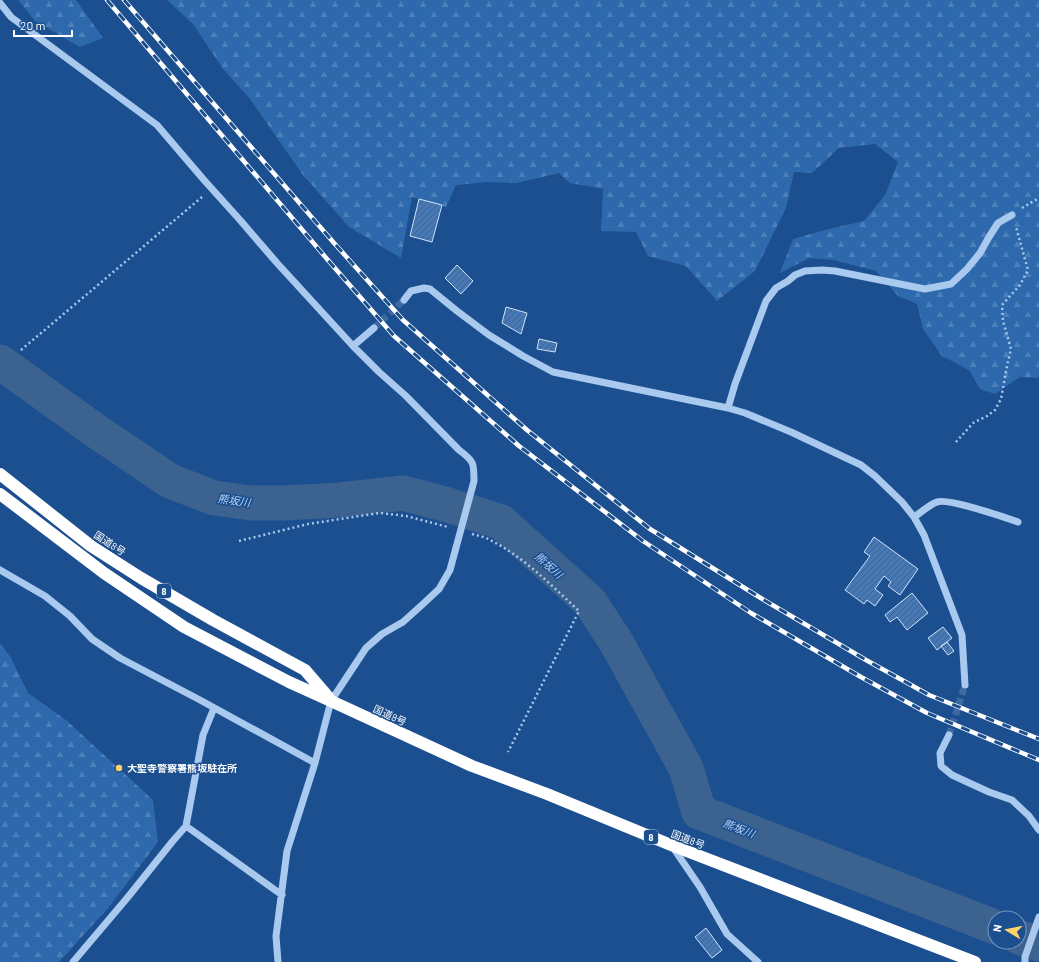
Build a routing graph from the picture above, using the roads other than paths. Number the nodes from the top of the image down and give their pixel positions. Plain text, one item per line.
1 (0, 3) edge
2 (1012, 215) road end
3 (404, 300) tunnel mouth
4 (374, 328) tunnel mouth
5 (353, 346) junction
6 (728, 408) junction
7 (0, 474) edge
8 (0, 494) edge
9 (914, 517) junction
10 (1018, 522) dead end
11 (0, 570) edge
12 (965, 686) tunnel mouth
13 (331, 701) junction
14 (214, 708) junction
15 (949, 735) tunnel mouth
16 (315, 763) junction
17 (186, 826) junction
18 (1039, 830) edge
19 (671, 845) junction
20 (282, 895) junction
21 (1039, 917) edge
22 (73, 962) edge
23 (278, 962) edge
24 (758, 962) edge
25 (975, 962) edge
26 (1025, 962) edge

1 - 5 street
2 - 6 street
3 - 6 street
4 - 5 street
5 - 13 street
6 - 9 street
7 - 13 highway, 国道8号 / 8
8 - 13 highway, 国道8号 / 8
9 - 10 street
9 - 12 street
11 - 14 street
13 - 16 street
13 - 19 highway, 国道8号 / 8
14 - 16 street
14 - 17 street
15 - 18 street
16 - 20 street
17 - 20 street
17 - 22 street
19 - 24 street
19 - 25 highway, 国道8号 / 8
20 - 23 street
21 - 26 street

